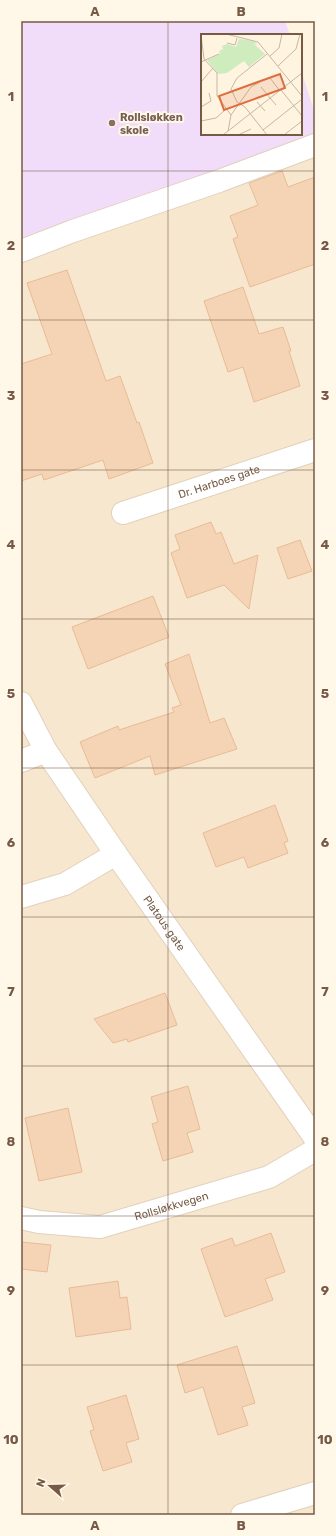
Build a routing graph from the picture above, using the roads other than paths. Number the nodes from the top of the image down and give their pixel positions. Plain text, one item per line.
1 (315, 145) edge
2 (21, 250) edge
3 (315, 450) edge
4 (123, 513) dead end
5 (21, 703) edge
6 (46, 751) junction
7 (21, 761) edge
8 (116, 854) junction
9 (21, 896) edge
10 (315, 1138) edge
11 (315, 1150) edge
12 (21, 1218) edge
13 (315, 1492) edge
14 (242, 1515) edge

1 - 2 street
3 - 4 street, Dr. Harboes gate
5 - 6 street, Platous gate
6 - 7 street
6 - 8 street, Platous gate
8 - 9 street
8 - 10 street, Platous gate
11 - 12 street, Rollsløkkvegen
13 - 14 street

